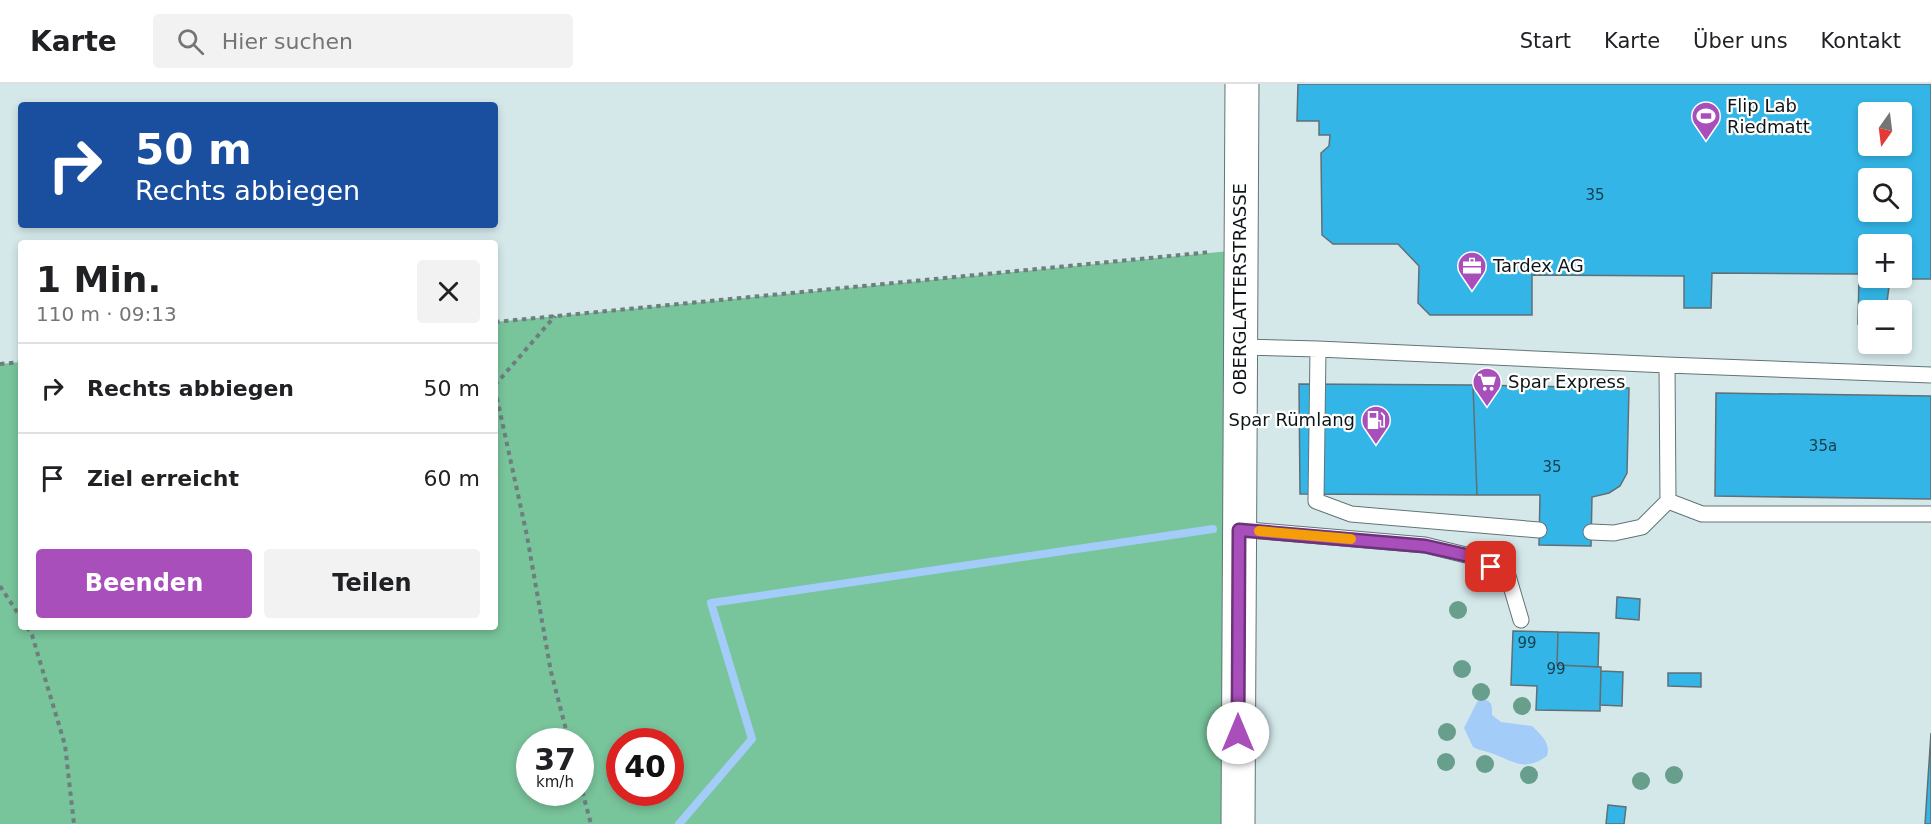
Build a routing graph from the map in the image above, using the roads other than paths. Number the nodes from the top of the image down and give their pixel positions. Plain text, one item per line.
1 (1242, 84) edge
2 (1240, 347) junction
3 (1318, 349) junction
4 (1667, 366) junction
5 (1931, 375) edge
6 (1668, 501) junction
7 (1931, 514) edge
8 (1239, 530) junction
9 (1539, 530) dead end
10 (1591, 532) dead end
11 (1521, 620) dead end
12 (1238, 824) edge

1 - 2 street, OBERGLATTERSTRASSE
2 - 3 lane
2 - 8 street, OBERGLATTERSTRASSE
3 - 4 lane
3 - 9 lane
4 - 5 lane
4 - 6 lane
6 - 7 lane
6 - 10 lane
8 - 11 lane
8 - 12 street, OBERGLATTERSTRASSE

